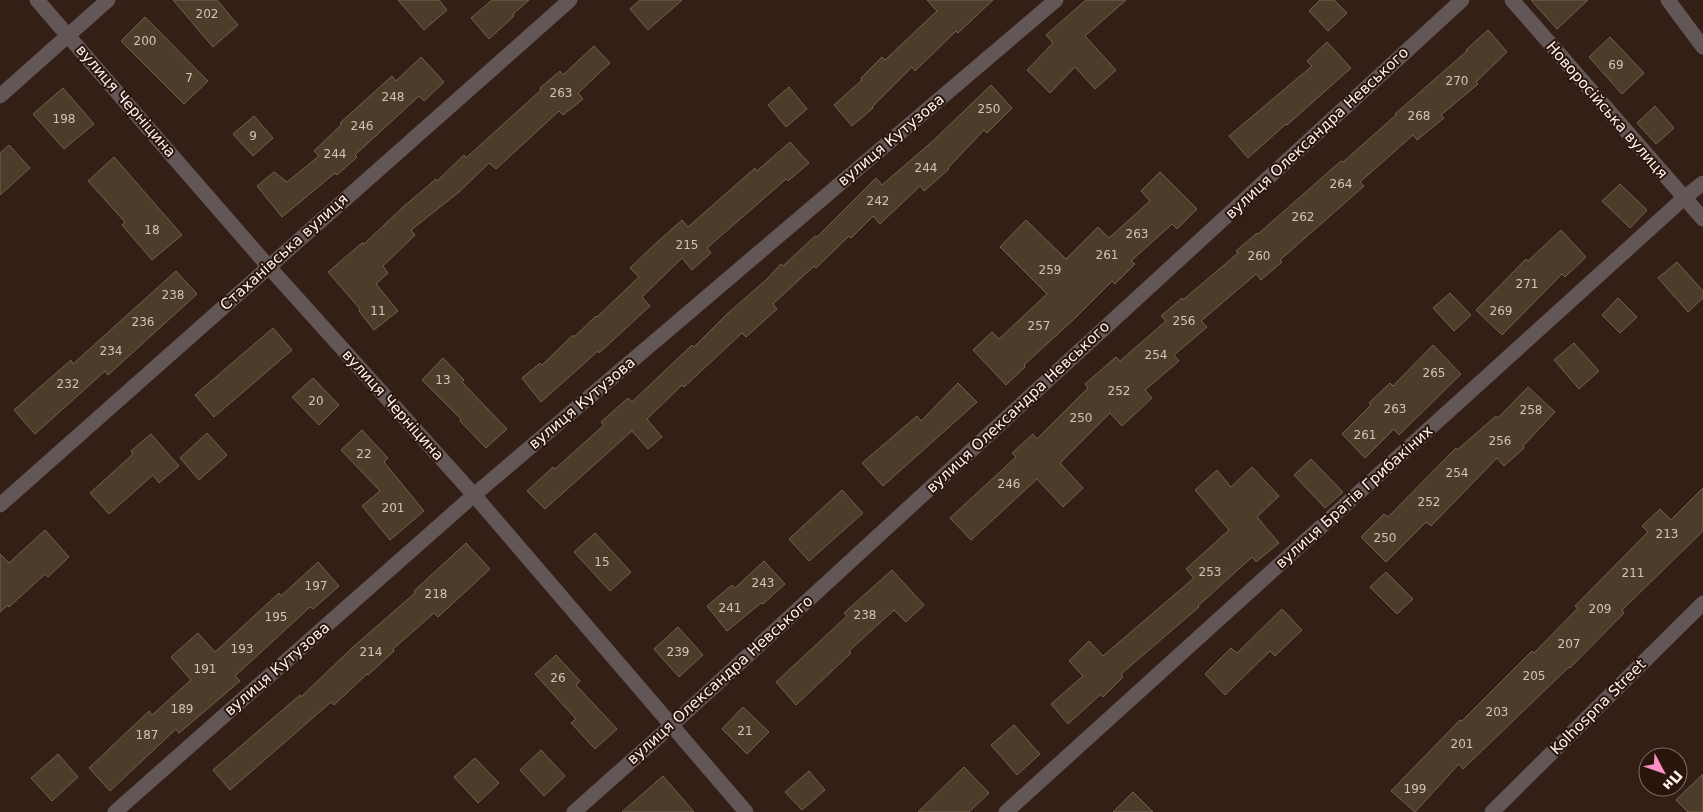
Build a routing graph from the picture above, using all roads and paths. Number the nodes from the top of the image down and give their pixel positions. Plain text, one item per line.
1 (37, 0) edge
2 (108, 0) edge
3 (570, 0) edge
4 (1056, 0) edge
5 (1462, 0) edge
6 (1512, 0) edge
7 (1668, 0) edge
8 (69, 35) junction
9 (1703, 47) edge
10 (0, 96) edge
11 (1703, 183) edge
12 (1684, 198) junction
13 (1703, 219) edge
14 (268, 266) junction
15 (474, 495) junction
16 (0, 505) edge
17 (1703, 603) edge
18 (672, 725) junction
19 (115, 812) edge
20 (574, 812) edge
21 (746, 812) edge
22 (1006, 812) edge
23 (1492, 812) edge

1 - 8 street, вулиця Черніцина
2 - 8 street
3 - 14 street, Стаханівська вулиця
4 - 15 street, вулиця Кутузова
5 - 18 street, вулиця Олександра Невського
6 - 12 street, Новоросійська вулиця
7 - 9 street
8 - 10 street
8 - 14 street, вулиця Черніцина
11 - 12 street, вулиця Братів Грибакіних
12 - 13 street, Новоросійська вулиця
12 - 22 street, вулиця Братів Грибакіних
14 - 15 street, вулиця Черніцина
14 - 16 street, Стаханівська вулиця
15 - 18 street, вулиця Черніцина
15 - 19 street, вулиця Кутузова
17 - 23 street, Kolhospna Street
18 - 20 street, вулиця Олександра Невського
18 - 21 street, вулиця Черніцина

